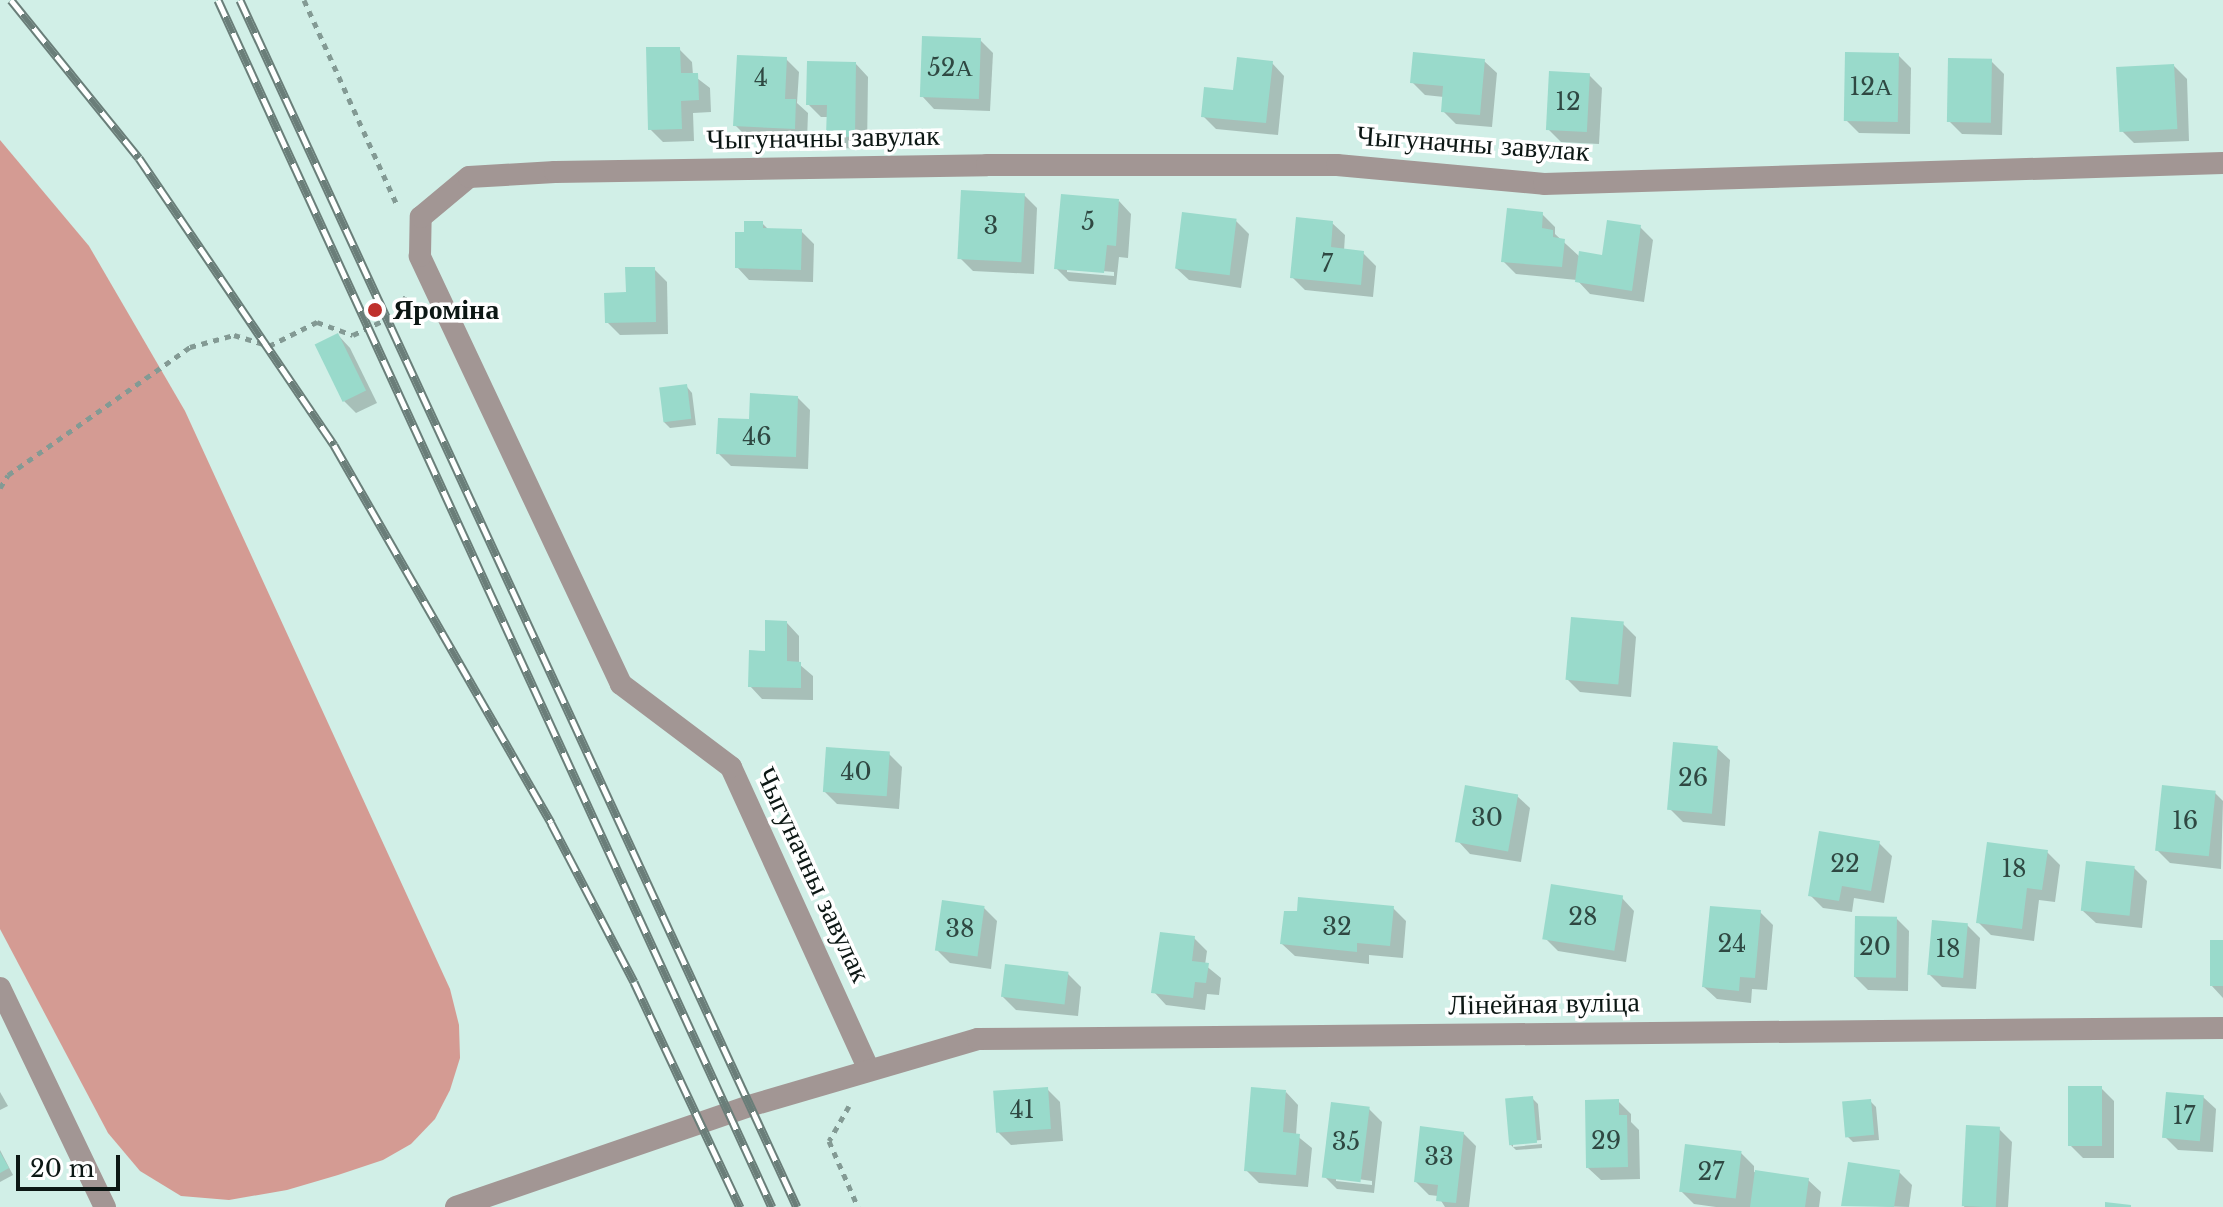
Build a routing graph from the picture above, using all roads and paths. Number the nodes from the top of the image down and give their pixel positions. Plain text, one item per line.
1 (304, 0) edge
2 (2223, 163) edge
3 (401, 214) dead end
4 (420, 256) junction
5 (0, 488) edge
6 (0, 988) edge
7 (2223, 1028) edge
8 (869, 1070) junction
9 (105, 1207) edge
10 (456, 1207) edge
11 (858, 1207) edge

1 - 3 path
2 - 4 street, Чыгуначны завулак
4 - 5 path
4 - 8 street, Чыгуначны завулак
6 - 9 street
7 - 8 street, Лінейная вуліца
8 - 10 street, Лінейная вуліца
8 - 11 path

